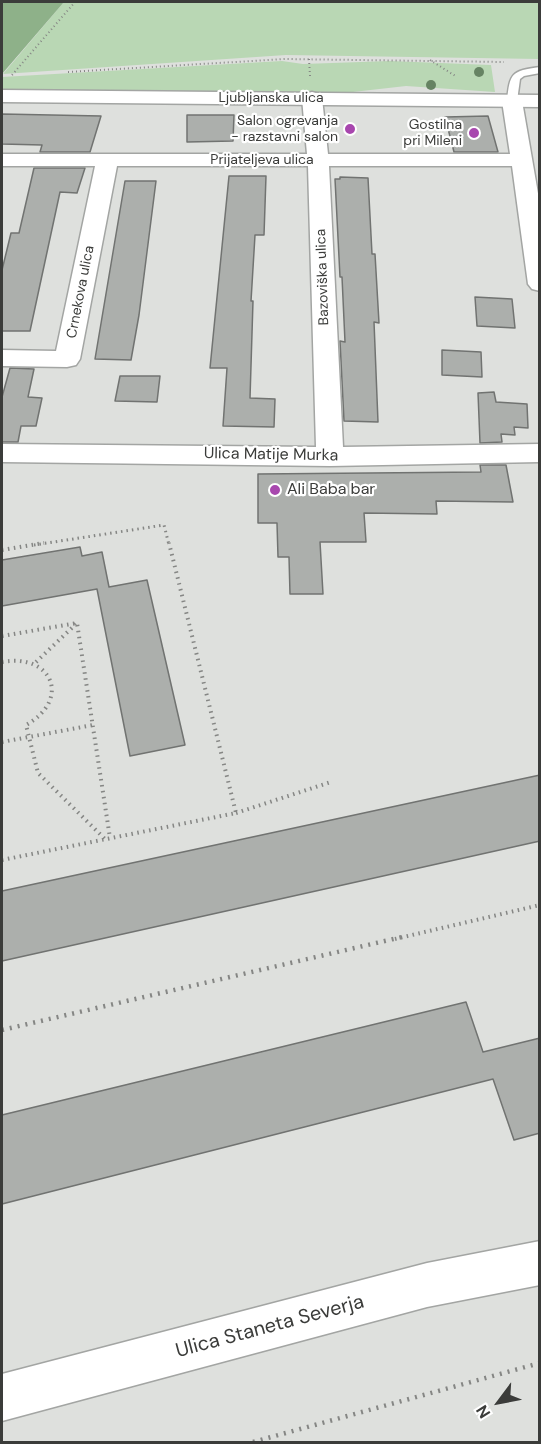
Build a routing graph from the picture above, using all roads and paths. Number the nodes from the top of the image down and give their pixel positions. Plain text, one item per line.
1 (75, 2) edge
2 (500, 62) dead end
3 (540, 70) edge
4 (59, 72) dead end
5 (23, 75) dead end
6 (2, 96) edge
7 (312, 98) junction
8 (529, 99) edge
9 (318, 159) junction
10 (522, 160) junction
11 (107, 161) junction
12 (4, 166) edge
13 (540, 284) edge
14 (2, 358) edge
15 (2, 453) edge
16 (540, 453) edge
17 (330, 457) junction
18 (2, 550) edge
19 (77, 623) junction
20 (2, 636) edge
21 (2, 662) edge
22 (36, 662) junction
23 (93, 725) junction
24 (30, 736) junction
25 (2, 742) edge
26 (331, 782) dead end
27 (236, 813) junction
28 (108, 839) junction
29 (2, 860) edge
30 (540, 905) edge
31 (2, 1030) edge
32 (540, 1263) edge
33 (540, 1363) edge
34 (2, 1398) edge
35 (253, 1443) edge

1 - 5 path
2 - 4 path
3 - 8 lane
6 - 7 street, Ljubljanska ulica
7 - 8 street, Ljubljanska ulica
7 - 9 street, Bazoviška ulica
8 - 10 street
9 - 10 street, Prijateljeva ulica
9 - 11 street, Prijateljeva ulica
9 - 17 street, Bazoviška ulica
10 - 13 street
11 - 12 street, Prijateljeva ulica
11 - 14 street, Crnekova ulica
15 - 17 street, Ulica Matije Murka
16 - 17 street, Ulica Matije Murka
18 - 27 path
19 - 20 path
19 - 22 path
19 - 23 path
21 - 22 path
22 - 24 path
23 - 24 path
23 - 28 path
24 - 25 path
24 - 28 path
26 - 27 path
27 - 28 path
28 - 29 path
30 - 31 path
32 - 34 street, Ulica Staneta Severja
33 - 35 path

